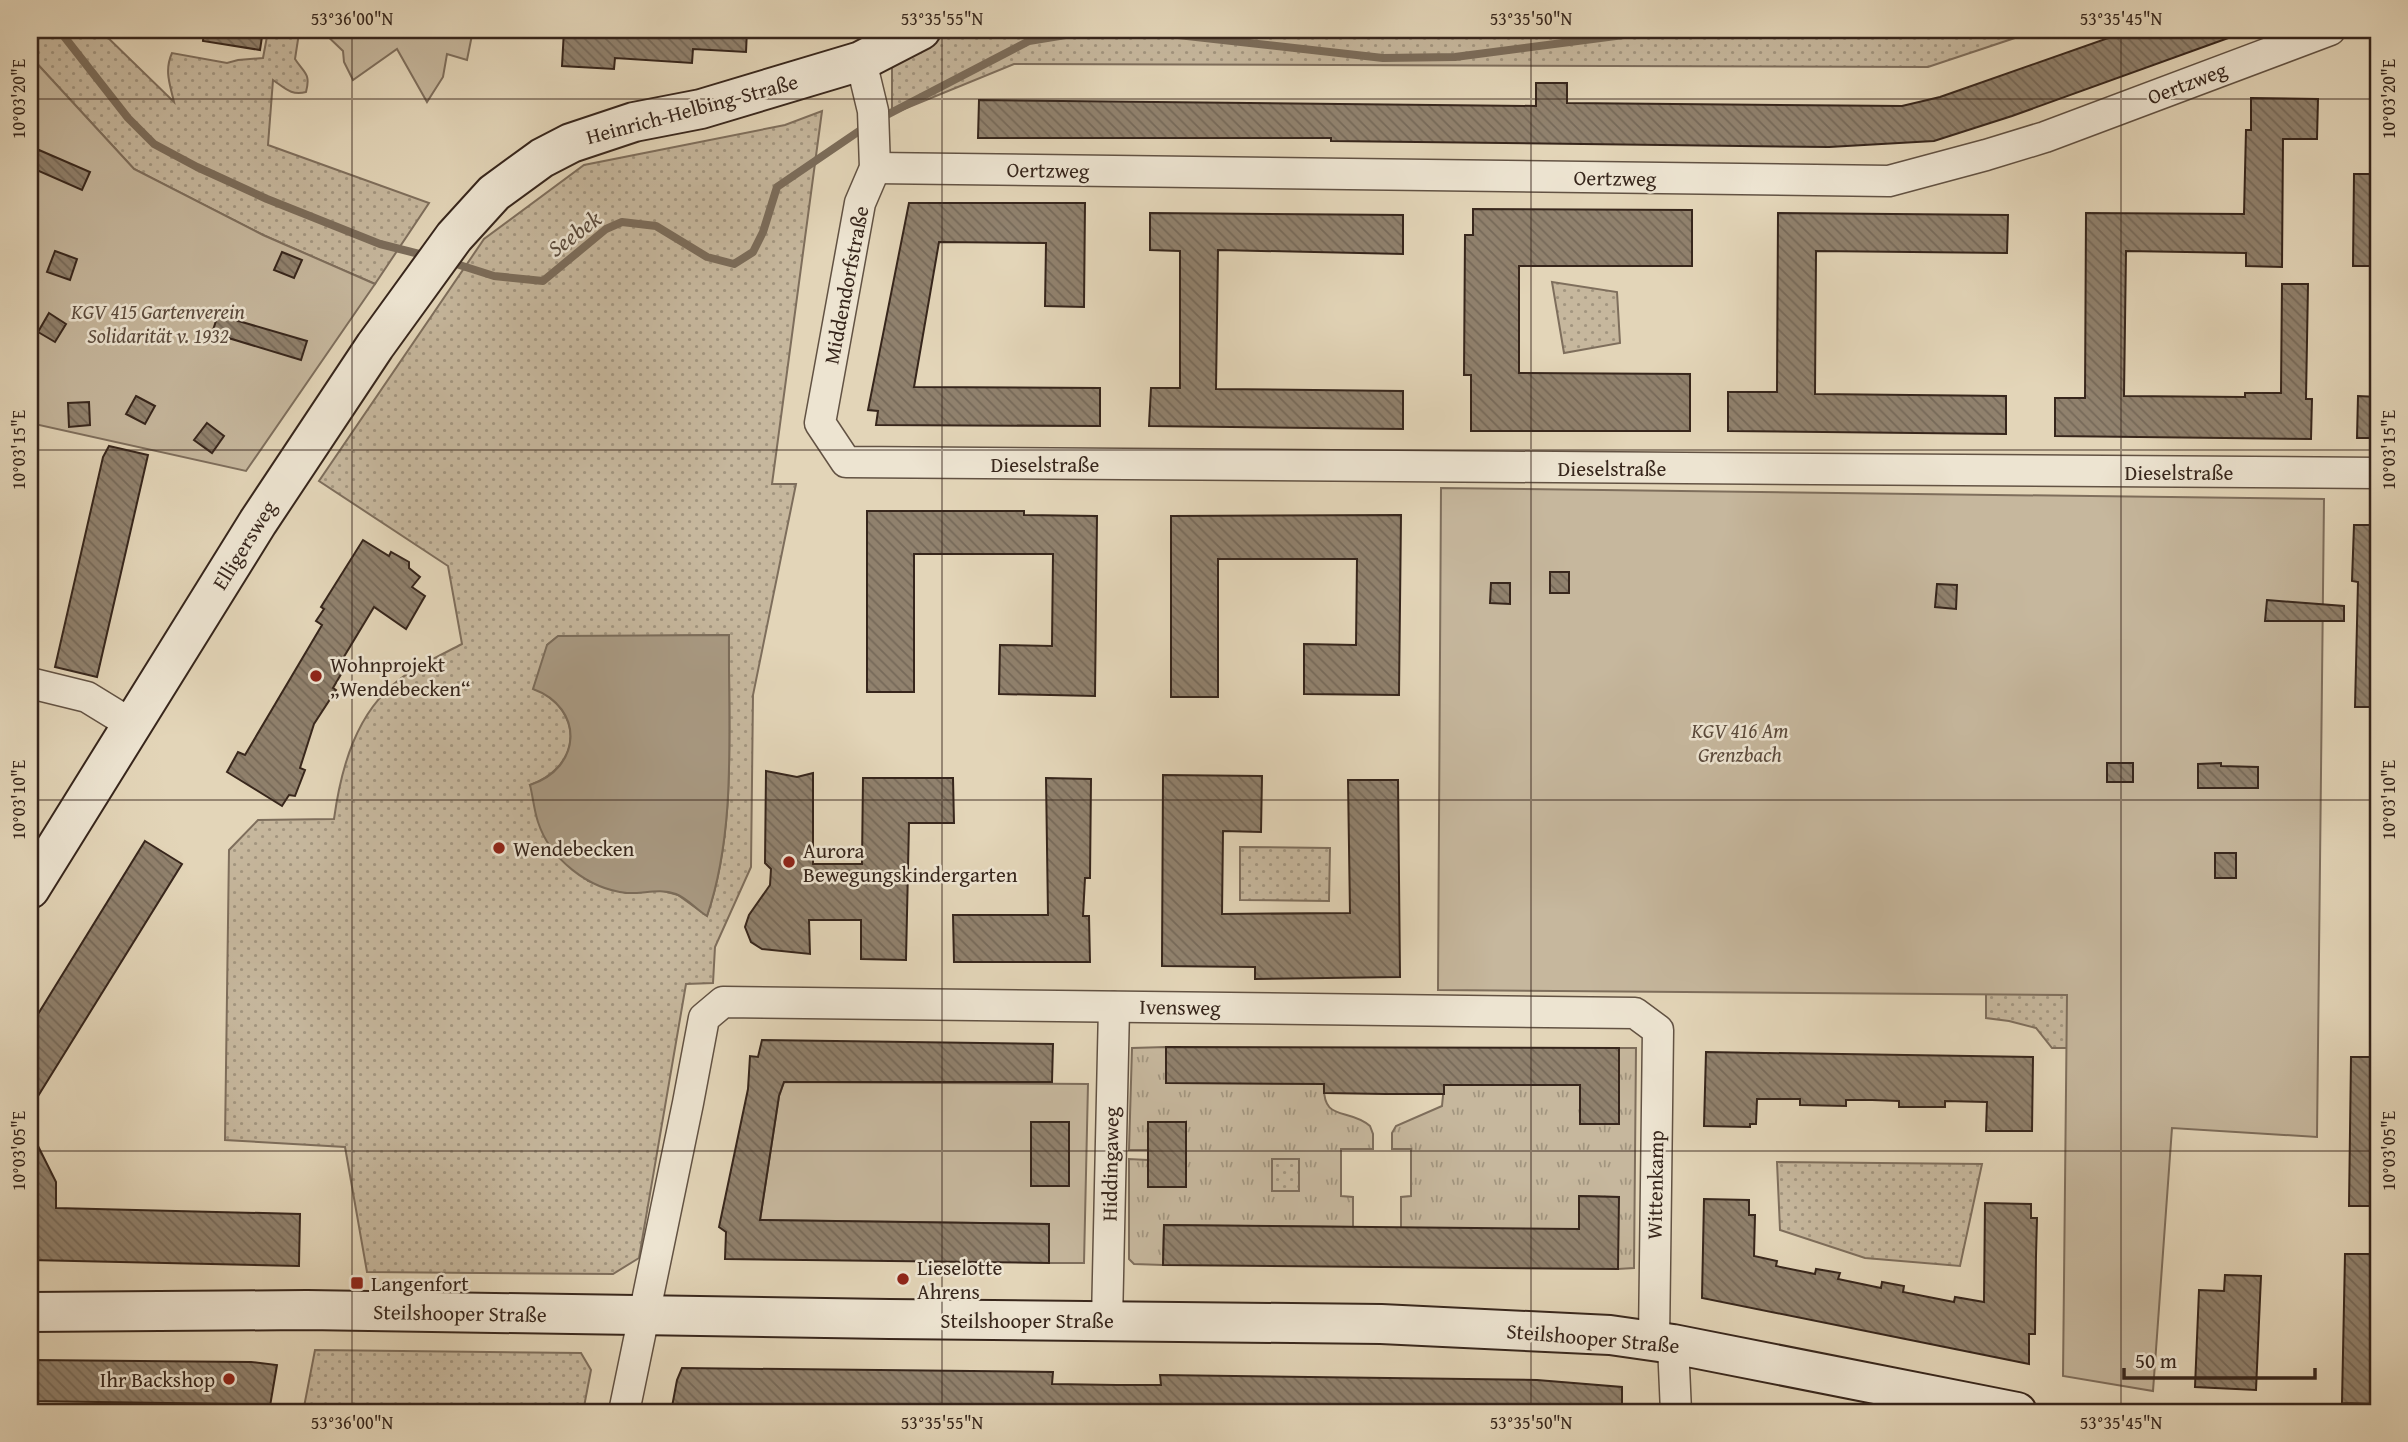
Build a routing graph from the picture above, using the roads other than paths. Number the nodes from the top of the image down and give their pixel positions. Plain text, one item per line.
1 (921, 30) edge
2 (2330, 30) edge
3 (861, 61) junction
4 (874, 139) junction
5 (465, 224) joint
6 (846, 463) joint
7 (2378, 473) edge
8 (30, 683) edge
9 (131, 724) junction
10 (30, 889) edge
11 (1114, 1007) junction
12 (1658, 1030) joint
13 (30, 1312) edge
14 (642, 1316) junction
15 (1107, 1321) junction
16 (1663, 1342) junction
17 (624, 1412) edge
18 (1676, 1412) edge
19 (2017, 1412) edge

1 - 3 street, Heinrich-Helbing-Straße
2 - 4 street, Oertzweg
3 - 4 street
3 - 5 street, Heinrich-Helbing-Straße
4 - 6 street, Middendorfstraße
5 - 9 street, Elligersweg
6 - 7 street, Dieselstraße
8 - 9 street
9 - 10 street, Elligersweg
11 - 12 street, Ivensweg
11 - 14 street, Ivensweg
11 - 15 street, Hiddingaweg
12 - 16 street, Wittenkamp
13 - 14 street, Steilshooper Straße
14 - 15 street, Steilshooper Straße
14 - 17 street
15 - 16 street, Steilshooper Straße
16 - 18 street, Wittenkamp
16 - 19 street, Steilshooper Straße

